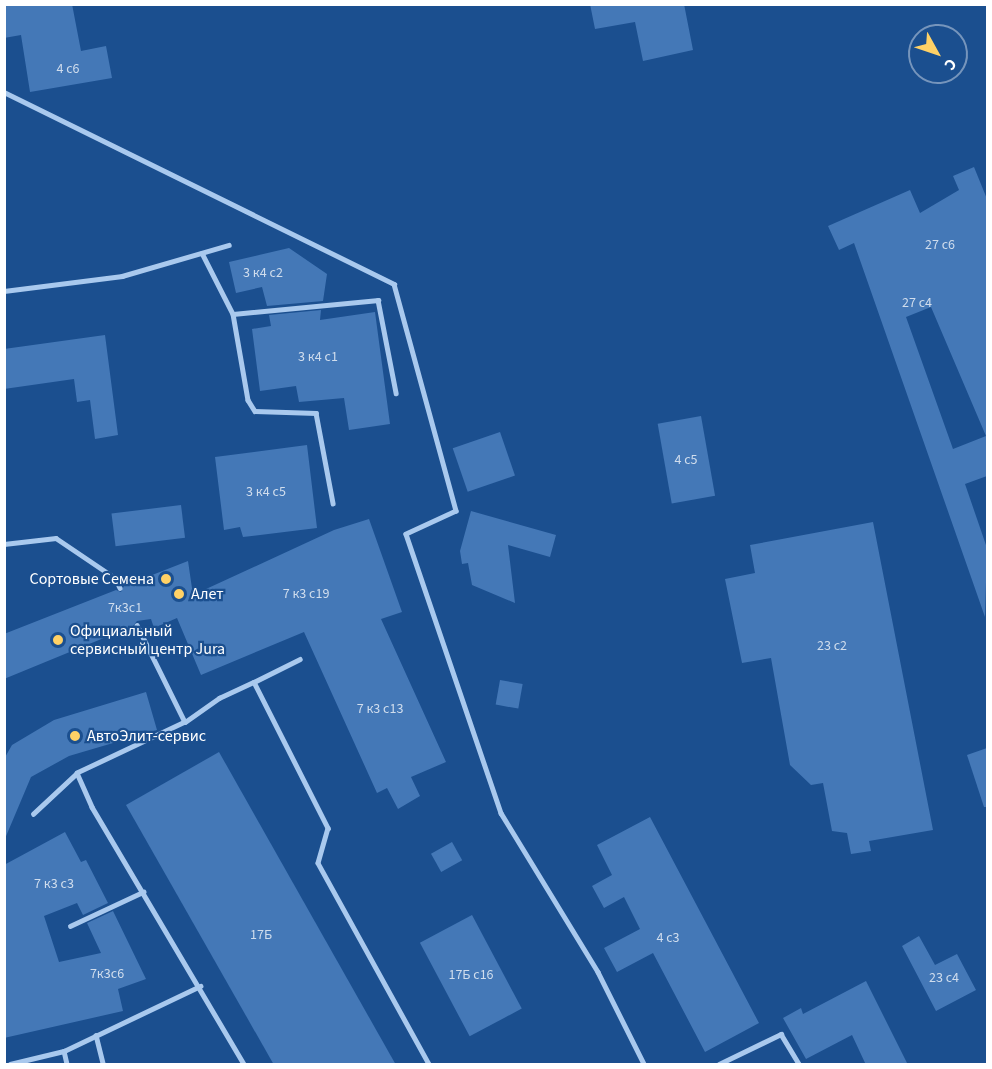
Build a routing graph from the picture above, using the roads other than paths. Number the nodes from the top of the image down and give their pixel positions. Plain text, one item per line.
1 (4, 92) edge
2 (229, 245) dead end
3 (202, 253) junction
4 (4, 291) edge
5 (233, 314) junction
6 (396, 393) dead end
7 (333, 502) dead end
8 (4, 544) edge
9 (120, 588) dead end
10 (137, 624) dead end
11 (300, 658) dead end
12 (254, 682) junction
13 (185, 722) junction
14 (77, 773) junction
15 (33, 814) dead end
16 (143, 892) junction
17 (70, 927) dead end
18 (200, 986) junction
19 (96, 1035) junction
20 (64, 1051) junction
21 (10, 1065) edge
22 (67, 1065) edge
23 (103, 1065) edge
24 (244, 1065) edge
25 (429, 1065) edge
26 (644, 1065) edge
27 (719, 1065) edge
28 (799, 1065) edge

1 - 26 lane
2 - 3 lane
3 - 4 lane
3 - 5 lane
5 - 6 lane
5 - 7 lane
8 - 9 lane
10 - 13 lane
11 - 12 lane
12 - 13 lane
12 - 25 lane
13 - 14 lane
14 - 15 lane
14 - 16 lane
16 - 17 lane
16 - 18 lane
18 - 19 lane
18 - 24 lane
19 - 20 lane
19 - 23 lane
20 - 21 lane
20 - 22 lane
27 - 28 lane

